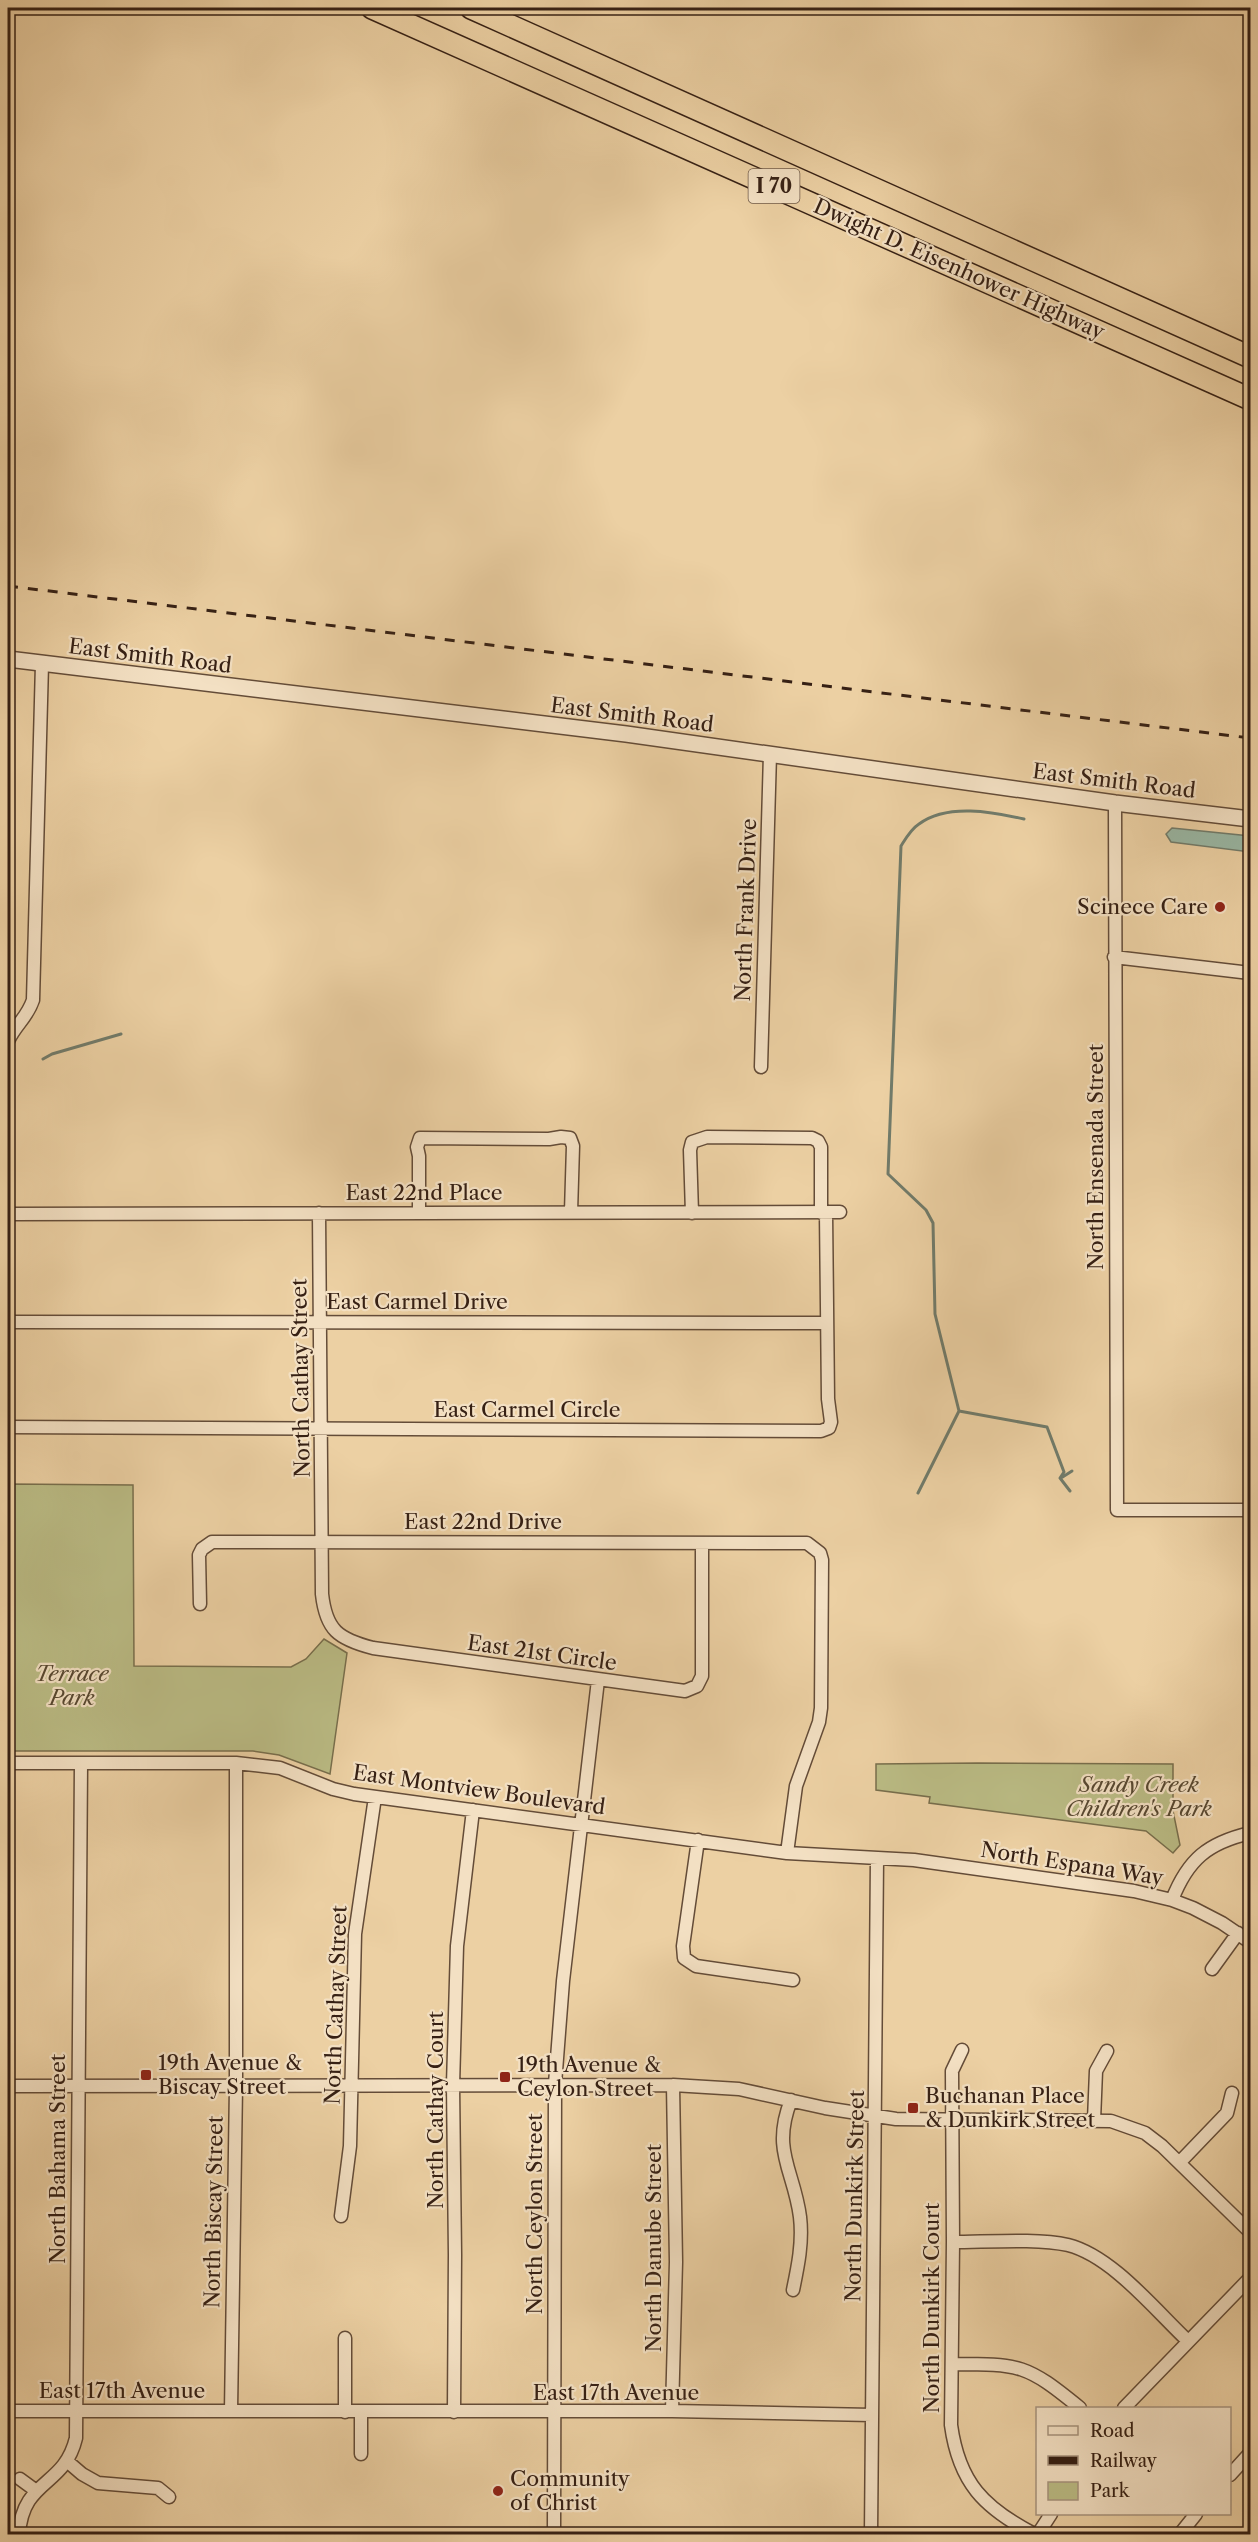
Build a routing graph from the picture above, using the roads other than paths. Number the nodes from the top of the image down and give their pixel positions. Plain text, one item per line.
1 (372, 8) edge
2 (471, 8) edge
3 (1251, 357) edge
4 (1251, 399) edge
5 (8, 659) edge
6 (42, 664) junction
7 (771, 754) junction
8 (1114, 803) junction
9 (1251, 819) edge
10 (1114, 957) junction
11 (1251, 974) edge
12 (8, 1041) edge
13 (761, 1067) dead end
14 (419, 1212) junction
15 (571, 1212) junction
16 (840, 1212) dead end
17 (319, 1213) junction
18 (692, 1213) junction
19 (823, 1213) junction
20 (8, 1214) edge
21 (8, 1322) edge
22 (319, 1322) junction
23 (827, 1323) junction
24 (8, 1427) edge
25 (320, 1428) junction
26 (1251, 1510) edge
27 (322, 1541) junction
28 (702, 1543) junction
29 (200, 1604) dead end
30 (598, 1680) junction
31 (8, 1763) edge
32 (236, 1763) junction
33 (81, 1764) junction
34 (375, 1797) junction
35 (473, 1810) junction
36 (580, 1824) junction
37 (1251, 1833) edge
38 (698, 1840) junction
39 (787, 1853) junction
40 (877, 1859) junction
41 (1172, 1900) junction
42 (1238, 1933) junction
43 (1251, 1942) edge
44 (1212, 1969) dead end
45 (793, 1980) dead end
46 (963, 2050) dead end
47 (1107, 2051) dead end
48 (555, 2084) junction
49 (78, 2085) junction
50 (351, 2085) junction
51 (453, 2085) junction
52 (673, 2085) junction
53 (8, 2086) edge
54 (236, 2086) junction
55 (1232, 2093) dead end
56 (791, 2100) junction
57 (875, 2116) junction
58 (951, 2119) junction
59 (1094, 2120) junction
60 (1180, 2162) junction
61 (341, 2216) dead end
62 (1251, 2232) edge
63 (953, 2242) junction
64 (1251, 2278) edge
65 (793, 2290) dead end
66 (345, 2338) dead end
67 (1188, 2341) junction
68 (952, 2364) junction
69 (1078, 2407) edge
70 (1126, 2407) edge
71 (75, 2410) junction
72 (8, 2411) edge
73 (231, 2411) junction
74 (672, 2411) junction
75 (345, 2412) junction
76 (361, 2412) junction
77 (454, 2412) junction
78 (555, 2412) junction
79 (872, 2415) junction
80 (1251, 2453) edge
81 (361, 2454) dead end
82 (68, 2462) junction
83 (1231, 2474) edge
84 (20, 2479) dead end
85 (35, 2490) junction
86 (169, 2497) dead end
87 (1050, 2515) edge
88 (1195, 2515) edge
89 (19, 2535) edge
90 (554, 2535) edge
91 (871, 2535) edge
92 (1036, 2535) edge
93 (1180, 2535) edge

1 - 4 highway, Dwight D. Eisenhower Highway / I 70
2 - 3 highway, Dwight D. Eisenhower Highway / I 70
5 - 6 street, East Smith Road
6 - 7 street, East Smith Road
6 - 12 street
7 - 8 street, East Smith Road
7 - 13 street, North Frank Drive
8 - 9 street, East Smith Road
8 - 10 street, North Ensenada Street
10 - 11 street
10 - 26 street, North Ensenada Street
14 - 15 street, East 22nd Place
14 - 15 street
14 - 17 street, East 22nd Place
15 - 18 street, East 22nd Place
16 - 19 street, East 22nd Place
17 - 20 street, East 22nd Place
17 - 22 street, North Cathay Street
18 - 19 street, East 22nd Place
18 - 19 street, East Carmel Circle
19 - 23 street, East Carmel Circle
21 - 22 street, East Carmel Drive
22 - 23 street, East Carmel Drive
22 - 25 street, North Cathay Street
23 - 25 street, East Carmel Circle
24 - 25 street, East Carmel Circle
25 - 27 street, North Cathay Street
27 - 28 street, East 22nd Drive
27 - 29 street, East 22nd Drive
27 - 30 street, East 21st Circle
28 - 30 street, East 21st Circle
28 - 39 street, East 22nd Drive
30 - 36 street, North Ceylon Street
31 - 33 street, East Montview Boulevard
32 - 33 street, East Montview Boulevard
32 - 34 street, East Montview Boulevard
32 - 54 street, North Biscay Street
33 - 49 street, North Bahama Street
34 - 35 street, East Montview Boulevard
34 - 50 street, North Cathay Street
35 - 36 street, East Montview Boulevard
35 - 51 street, North Cathay Court
36 - 38 street, East Montview Boulevard
36 - 48 street, North Ceylon Street
37 - 41 street
38 - 39 street, East Montview Boulevard
38 - 45 street
39 - 40 street, East Montview Boulevard
40 - 41 street, North Espana Way
40 - 57 street, North Dunkirk Street
41 - 42 street, North Espana Way
42 - 43 street, North Espana Way
42 - 44 street
46 - 58 street, North Dunkirk Court
47 - 59 street
48 - 51 street
48 - 52 street
48 - 78 street, North Ceylon Street
49 - 53 street
49 - 54 street
49 - 71 street, North Bahama Street
50 - 51 street
50 - 54 street
50 - 61 street, North Cathay Street
51 - 77 street, North Cathay Court
52 - 56 street
52 - 74 street, North Danube Street
54 - 73 street, North Biscay Street
55 - 60 street
56 - 57 street
56 - 65 street
57 - 58 street
57 - 79 street, North Dunkirk Street
58 - 59 street
58 - 63 street, North Dunkirk Court
59 - 60 street
60 - 62 street
63 - 67 street
63 - 68 street, North Dunkirk Court
64 - 67 street
66 - 75 street
67 - 70 street
68 - 69 street
68 - 92 street, North Dunkirk Court
71 - 72 street, East 17th Avenue
71 - 73 street, East 17th Avenue
71 - 82 street, North Bahama Street
73 - 75 street, East 17th Avenue
74 - 78 street, East 17th Avenue
74 - 79 street, East 17th Avenue
75 - 76 street, East 17th Avenue
76 - 77 street, East 17th Avenue
76 - 81 street
77 - 78 street, East 17th Avenue
78 - 90 street, North Ceylon Street
79 - 91 street, North Dunkirk Street
80 - 83 street
82 - 85 street
82 - 86 street
84 - 85 street
85 - 89 street
87 - 92 street
88 - 93 street

